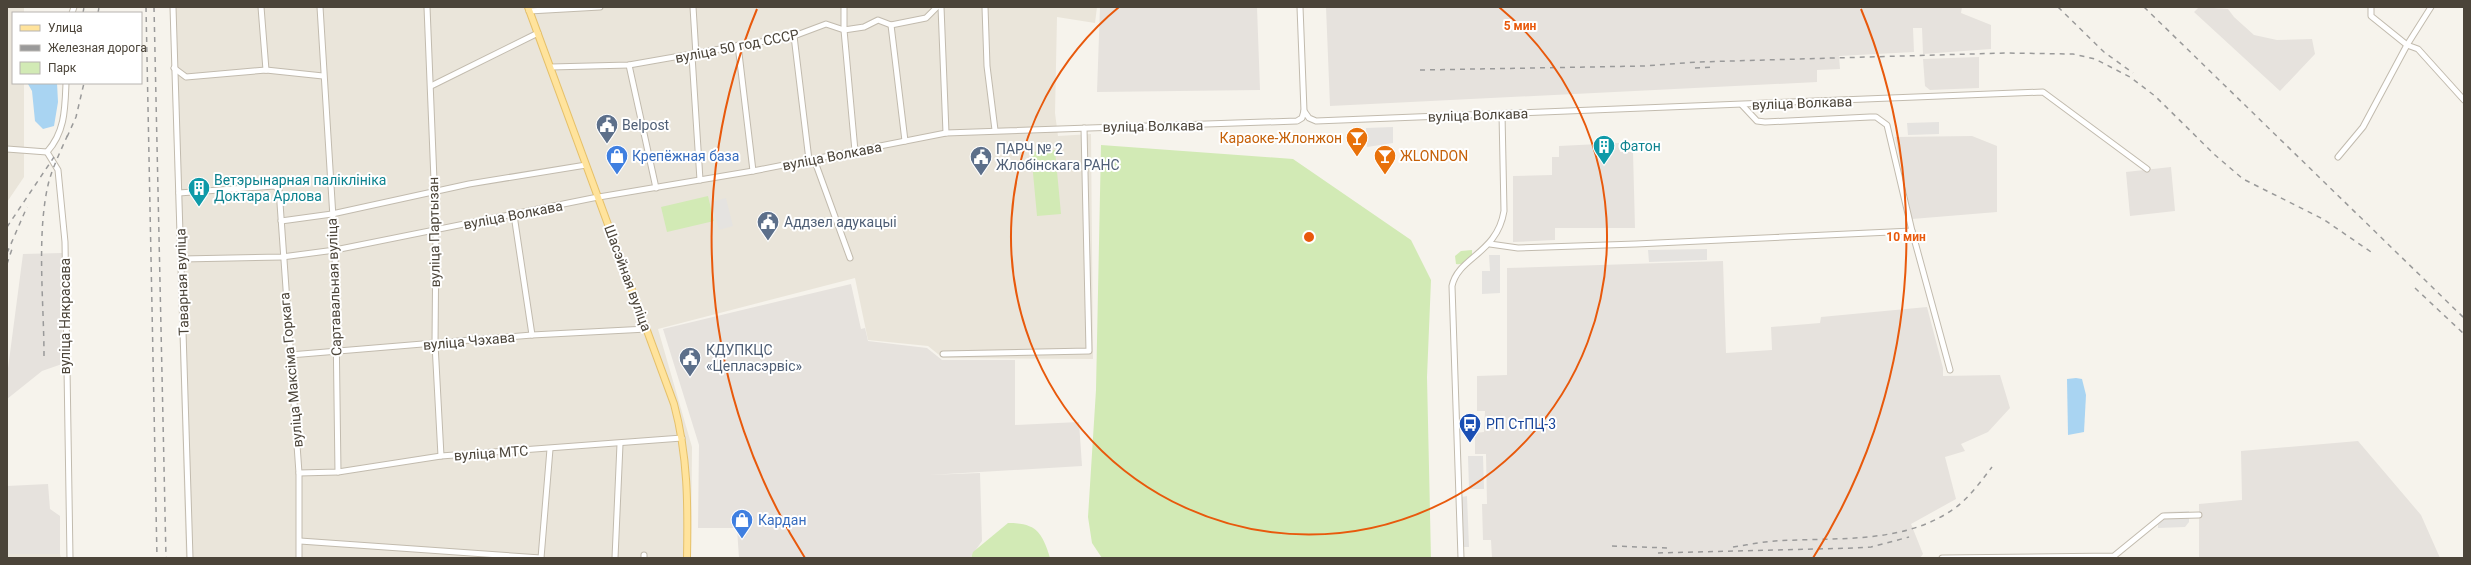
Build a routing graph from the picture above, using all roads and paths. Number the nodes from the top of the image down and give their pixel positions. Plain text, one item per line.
1 (173, 7) edge
2 (261, 7) edge
3 (320, 7) edge
4 (427, 7) edge
5 (600, 7) edge
6 (692, 7) edge
7 (844, 7) edge
8 (937, 7) edge
9 (941, 7) edge
10 (985, 7) edge
11 (1300, 7) edge
12 (2370, 7) edge
13 (2431, 7) edge
14 (529, 9) edge
15 (891, 25) junction
16 (844, 30) junction
17 (538, 33) junction
18 (794, 36) junction
19 (738, 45) junction
20 (2407, 45) junction
21 (694, 55) junction
22 (629, 66) junction
23 (551, 67) junction
24 (174, 68) junction
25 (266, 70) junction
26 (323, 76) junction
27 (66, 84) edge
28 (431, 86) junction
29 (2464, 100) edge
30 (1742, 105) junction
31 (1304, 110) junction
32 (1502, 114) junction
33 (1084, 128) junction
34 (995, 130) junction
35 (946, 133) junction
36 (905, 141) junction
37 (7, 149) edge
38 (855, 151) junction
39 (47, 152) junction
40 (2338, 157) dead end
41 (811, 160) junction
42 (586, 165) junction
43 (2147, 169) dead end
44 (753, 171) junction
45 (700, 180) junction
46 (656, 188) junction
47 (434, 193) junction
48 (179, 194) junction
49 (598, 198) junction
50 (332, 214) junction
51 (514, 216) junction
52 (281, 221) junction
53 (436, 230) junction
54 (1912, 231) junction
55 (1490, 244) junction
56 (335, 250) junction
57 (282, 257) junction
58 (850, 258) dead end
59 (182, 259) junction
60 (648, 329) junction
61 (532, 335) junction
62 (435, 344) junction
63 (337, 353) junction
64 (944, 354) dead end
65 (290, 355) junction
66 (1950, 370) dead end
67 (682, 438) junction
68 (620, 444) junction
69 (550, 449) junction
70 (441, 456) junction
71 (299, 472) junction
72 (338, 472) junction
73 (2199, 515) dead end
74 (300, 541) junction
75 (70, 558) edge
76 (190, 558) edge
77 (299, 558) edge
78 (541, 558) edge
79 (615, 558) edge
80 (687, 558) edge
81 (1461, 558) edge
82 (1942, 558) edge

1 - 24 street, Таварная вуліца
2 - 25 street
3 - 26 street, Сартавальная вуліца
4 - 28 street, вуліца Партызан
5 - 14 street
6 - 21 street
7 - 16 street
8 - 15 street, вуліца 50 год СССР
9 - 35 street
10 - 34 street
11 - 31 street
12 - 20 street
13 - 20 street
14 - 17 main road, Шасэйная вуліца
15 - 16 street, вуліца 50 год СССР
15 - 36 street
16 - 18 street, вуліца 50 год СССР
16 - 38 street
17 - 23 main road, Шасэйная вуліца
17 - 28 street
18 - 19 street, вуліца 50 год СССР
18 - 41 street
19 - 21 street, вуліца 50 год СССР
19 - 44 street
20 - 29 street
20 - 40 street
21 - 22 street, вуліца 50 год СССР
21 - 45 street
22 - 23 street, вуліца 50 год СССР
22 - 46 street
23 - 42 main road, Шасэйная вуліца
24 - 25 street
24 - 48 street, Таварная вуліца
25 - 26 street
26 - 50 street, Сартавальная вуліца
27 - 39 street
28 - 47 street, вуліца Партызан
30 - 32 street, вуліца Волкава
30 - 43 street, вуліца Волкава
30 - 54 street
31 - 32 street, вуліца Волкава
31 - 33 street, вуліца Волкава
32 - 55 street
33 - 34 street, вуліца Волкава
33 - 64 street
34 - 35 street, вуліца Волкава
35 - 36 street, вуліца Волкава
36 - 38 street, вуліца Волкава
37 - 39 street
38 - 41 street, вуліца Волкава
39 - 75 street, вуліца Някрасава
41 - 44 street, вуліца Волкава
41 - 58 street
42 - 47 street
42 - 49 main road, Шасэйная вуліца
44 - 45 street, вуліца Волкава
45 - 46 street, вуліца Волкава
46 - 49 street, вуліца Волкава
47 - 50 street
47 - 53 street, вуліца Партызан
48 - 52 street, вуліца Максіма Горкага
48 - 59 street, Таварная вуліца
49 - 51 street, вуліца Волкава
49 - 60 main road, Шасэйная вуліца
50 - 52 street
50 - 56 street, Сартавальная вуліца
51 - 53 street, вуліца Волкава
51 - 61 street
52 - 57 street, вуліца Максіма Горкага
53 - 56 street, вуліца Волкава
53 - 62 street, вуліца Партызан
54 - 55 street
54 - 66 street
55 - 81 street
56 - 57 street, вуліца Волкава
56 - 63 street, Сартавальная вуліца
57 - 59 street, вуліца Волкава
57 - 65 street, вуліца Максіма Горкага
59 - 76 street, Таварная вуліца
60 - 61 street, вуліца Чэхава
60 - 67 main road, Шасэйная вуліца
61 - 62 street, вуліца Чэхава
62 - 63 street, вуліца Чэхава
62 - 70 street, вуліца Партызан
63 - 65 street, вуліца Чэхава
63 - 72 street, Сартавальная вуліца
65 - 71 street, вуліца Максіма Горкага
67 - 68 street, вуліца МТС
67 - 80 main road, Шасэйная вуліца
68 - 69 street, вуліца МТС
68 - 79 street
69 - 70 street, вуліца МТС
69 - 78 street
70 - 72 street, вуліца МТС
71 - 72 street, вуліца МТС
71 - 74 street, вуліца Максіма Горкага
73 - 82 street
74 - 77 street, вуліца Максіма Горкага
74 - 78 street

